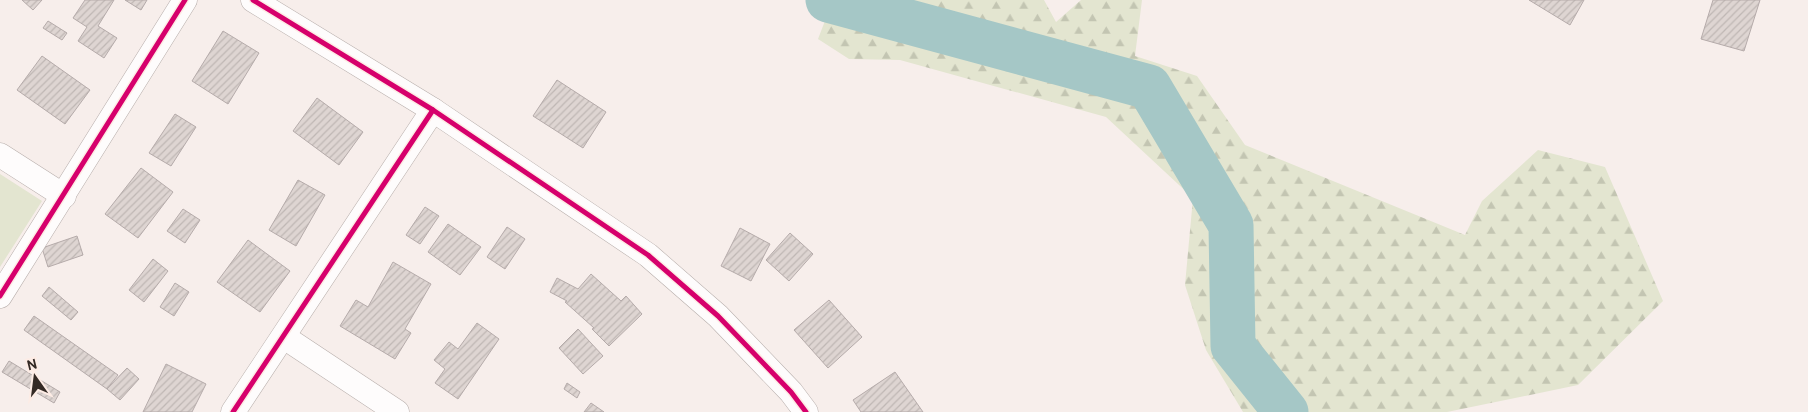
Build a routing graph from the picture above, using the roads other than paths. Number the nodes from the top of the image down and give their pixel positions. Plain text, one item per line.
1 (185, 0) edge
2 (253, 0) edge
3 (433, 110) junction
4 (0, 155) edge
5 (64, 196) junction
6 (0, 296) edge
7 (284, 337) junction
8 (233, 412) edge
9 (397, 412) edge
10 (806, 412) edge

1 - 5 street
2 - 3 street
3 - 7 street
3 - 10 street
4 - 5 street
5 - 6 street
7 - 8 street
7 - 9 street

